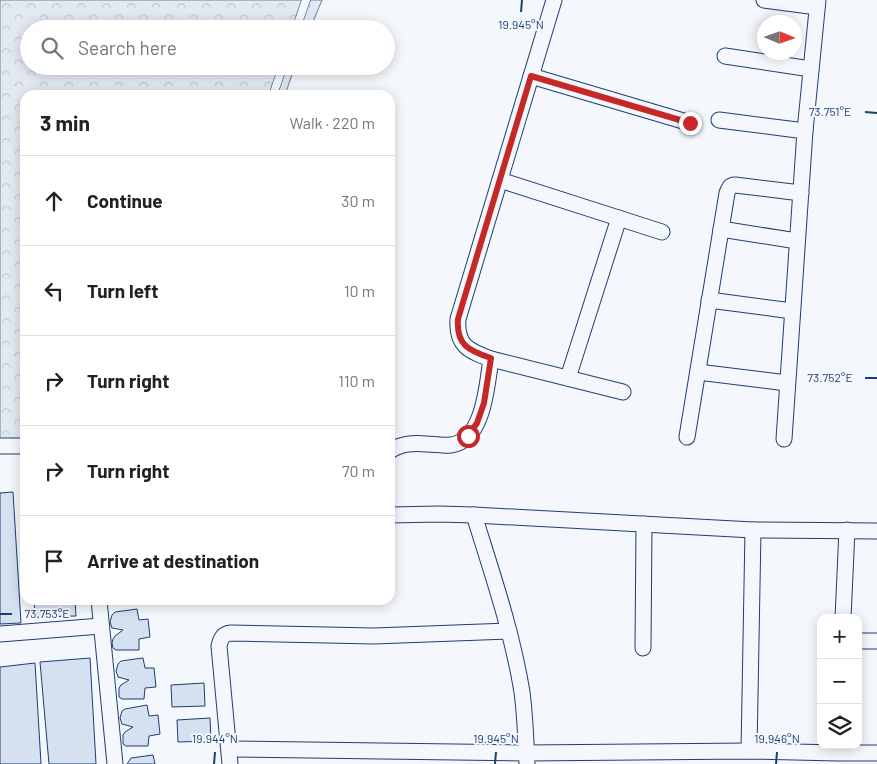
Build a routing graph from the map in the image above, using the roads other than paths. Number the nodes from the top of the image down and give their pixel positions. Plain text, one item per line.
1 (306, 0) edge
2 (554, 0) edge
3 (764, 0) edge
4 (818, 4) edge
5 (299, 20) edge
6 (725, 56) dead end
7 (811, 69) junction
8 (280, 75) edge
9 (531, 76) junction
10 (275, 90) edge
11 (719, 120) dead end
12 (690, 123) dead end
13 (805, 131) junction
14 (500, 180) junction
15 (800, 193) junction
16 (619, 218) junction
17 (721, 229) junction
18 (662, 232) dead end
19 (797, 241) junction
20 (709, 300) junction
21 (792, 311) junction
22 (491, 358) junction
23 (698, 372) junction
24 (568, 378) junction
25 (787, 383) junction
26 (623, 392) dead end
27 (687, 437) dead end
28 (784, 439) dead end
29 (0, 446) edge
30 (20, 446) edge
31 (395, 447) edge
32 (395, 515) edge
33 (474, 515) junction
34 (644, 524) junction
35 (753, 530) junction
36 (847, 530) junction
37 (877, 531) edge
38 (99, 605) edge
39 (843, 614) edge
40 (101, 626) junction
41 (510, 631) junction
42 (0, 634) edge
43 (862, 641) edge
44 (877, 641) edge
45 (643, 648) dead end
46 (838, 749) edge
47 (749, 752) junction
48 (877, 753) edge
49 (230, 757) edge
50 (526, 759) edge
51 (116, 764) edge

1 - 5 lane
2 - 9 street
3 - 4 street
4 - 7 street
6 - 7 street
7 - 13 street
8 - 10 lane
9 - 12 street
9 - 14 street
11 - 13 street
13 - 15 street
14 - 16 street
14 - 22 street
15 - 17 street
15 - 19 street
16 - 18 street
16 - 24 street
17 - 19 street
17 - 20 street
19 - 21 street
20 - 21 street
20 - 23 street
21 - 25 street
22 - 24 street
22 - 31 street
23 - 25 street
23 - 27 street
24 - 26 street
25 - 28 street
29 - 30 street
32 - 33 street
33 - 34 street
33 - 41 street
34 - 35 street
34 - 45 street
35 - 36 street
35 - 47 street
36 - 37 street
36 - 39 street
38 - 40 street
40 - 42 street
40 - 51 street
41 - 49 street
41 - 50 street
43 - 44 street
46 - 47 street
46 - 48 street
47 - 50 street
49 - 50 street

